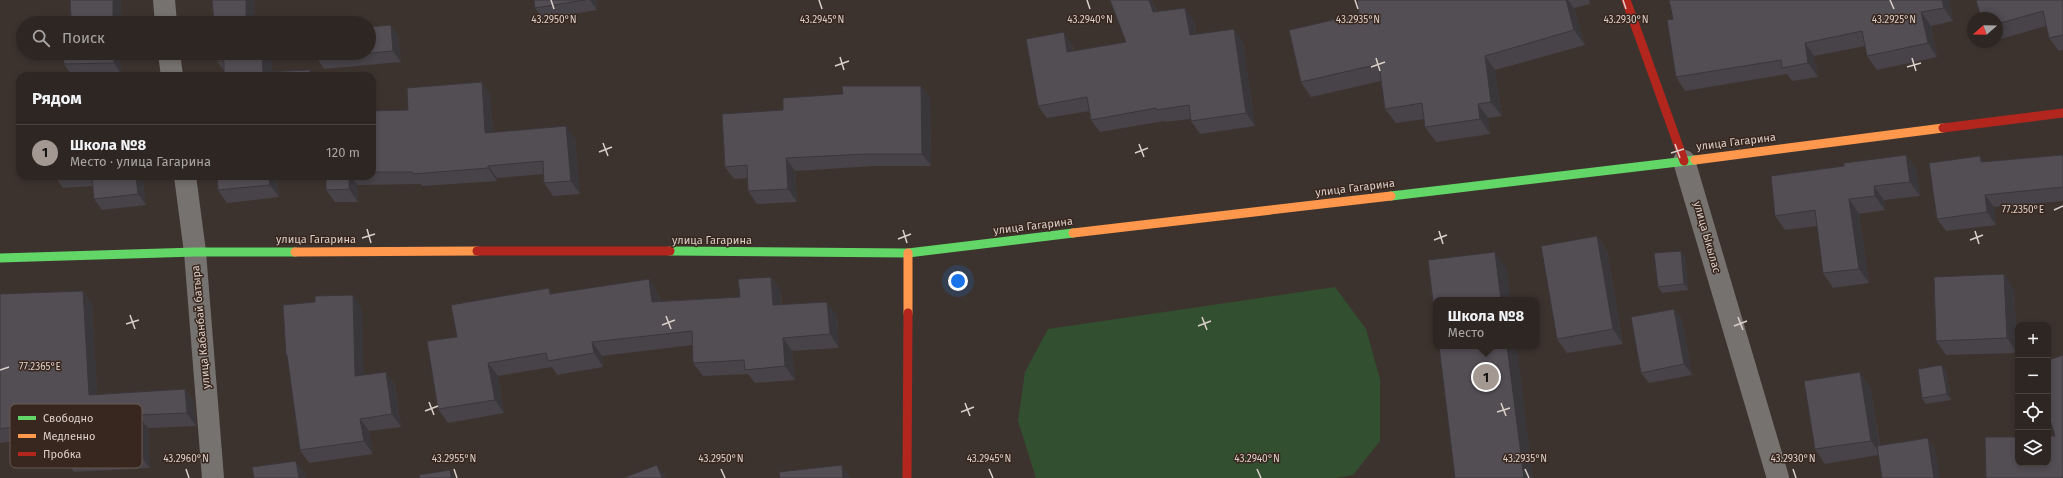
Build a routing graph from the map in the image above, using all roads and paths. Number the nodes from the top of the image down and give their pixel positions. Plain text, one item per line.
1 (164, 0) edge
2 (1626, 0) edge
3 (165, 16) edge
4 (170, 60) edge
5 (171, 72) edge
6 (2063, 114) edge
7 (1684, 161) junction
8 (186, 180) edge
9 (195, 252) junction
10 (908, 254) junction
11 (0, 258) edge
12 (213, 478) edge
13 (907, 478) edge
14 (1778, 478) edge

1 - 3 street
2 - 7 main road, улица Ыкылас
4 - 5 street
6 - 7 main road, улица Гагарина
7 - 10 main road, улица Гагарина
7 - 14 street, улица Ыкылас
8 - 9 street, улица Кабанбай батыра
9 - 10 main road, улица Гагарина
9 - 11 main road, улица Гагарина
9 - 12 street, улица Кабанбай батыра
10 - 13 main road

